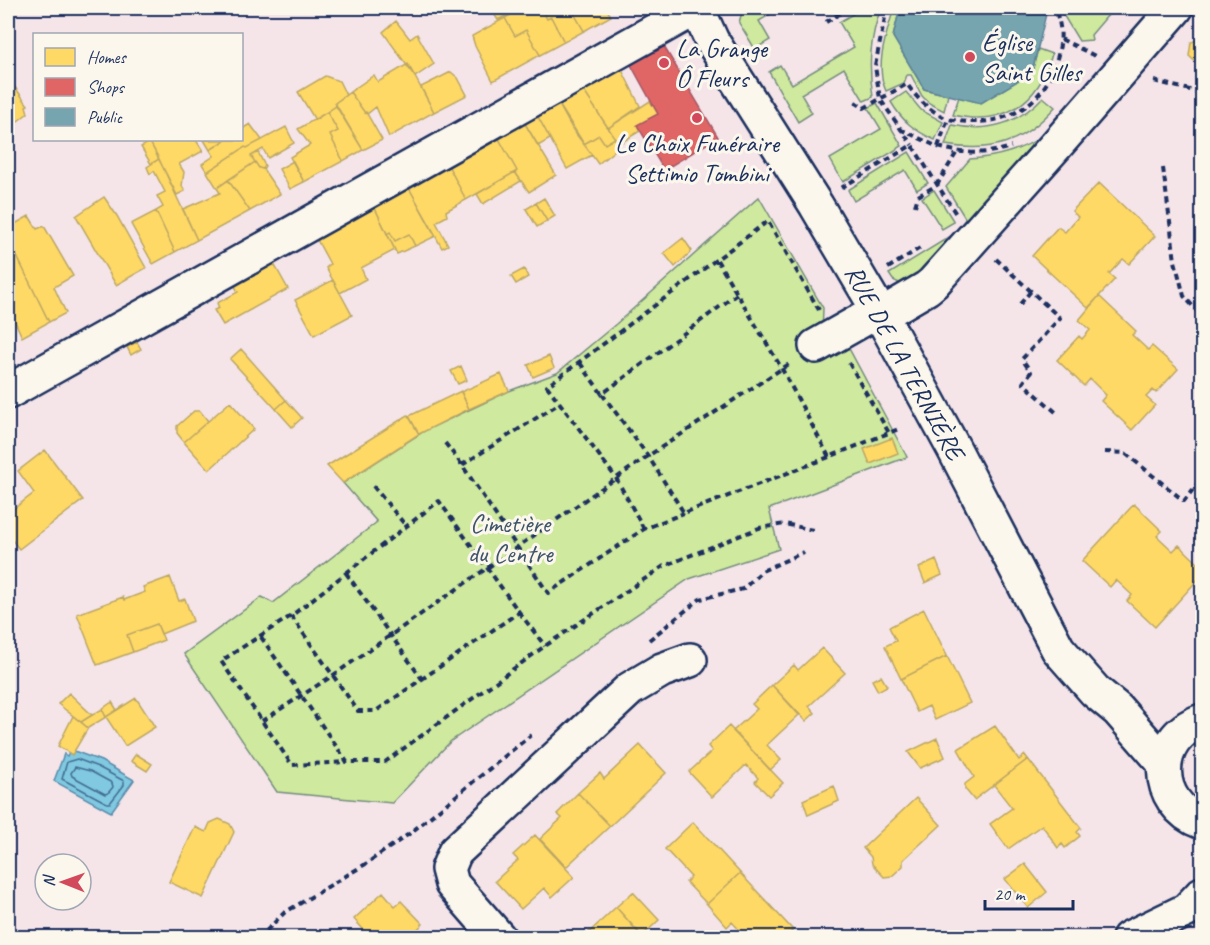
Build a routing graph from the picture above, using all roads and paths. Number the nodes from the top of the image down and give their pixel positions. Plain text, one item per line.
1 (654, 8) edge
2 (697, 8) edge
3 (849, 8) edge
4 (886, 8) edge
5 (1054, 8) edge
6 (1176, 8) edge
7 (826, 22) dead end
8 (880, 99) junction
9 (855, 102) dead end
10 (948, 119) junction
11 (900, 129) junction
12 (912, 145) junction
13 (1015, 146) dead end
14 (938, 147) junction
15 (957, 152) junction
16 (1163, 168) dead end
17 (937, 185) junction
18 (833, 192) dead end
19 (915, 206) dead end
20 (972, 240) junction
21 (717, 260) junction
22 (1032, 291) junction
23 (737, 294) junction
24 (1020, 304) dead end
25 (879, 313) junction
26 (1203, 317) edge
27 (816, 346) junction
28 (580, 363) junction
29 (8, 368) edge
30 (782, 369) junction
31 (8, 393) edge
32 (602, 394) junction
33 (560, 403) junction
34 (1058, 414) dead end
35 (901, 428) dead end
36 (889, 433) junction
37 (444, 443) dead end
38 (1105, 452) dead end
39 (648, 456) junction
40 (829, 457) junction
41 (462, 465) junction
42 (616, 478) junction
43 (1203, 478) edge
44 (373, 486) dead end
45 (684, 513) junction
46 (406, 526) junction
47 (644, 528) junction
48 (813, 530) dead end
49 (517, 546) junction
50 (486, 568) junction
51 (346, 573) junction
52 (519, 612) junction
53 (291, 616) junction
54 (391, 634) junction
55 (261, 637) junction
56 (545, 646) junction
57 (690, 660) dead end
58 (332, 676) junction
59 (422, 679) junction
60 (300, 696) junction
61 (1118, 710) junction
62 (262, 721) junction
63 (1196, 724) edge
64 (347, 762) junction
65 (1165, 764) junction
66 (1203, 822) edge
67 (409, 834) dead end
68 (1203, 894) edge
69 (1131, 936) edge
70 (259, 938) edge
71 (499, 938) edge
72 (1183, 938) edge

1 - 29 street
2 - 25 street, RUE DE LA TERNIÈRE
2 - 31 street
3 - 7 path
4 - 8 path
5 - 10 path
6 - 20 street
8 - 9 path
8 - 10 path
8 - 11 path
10 - 14 path
11 - 12 path
11 - 14 path
12 - 17 path
12 - 18 path
13 - 15 path
14 - 15 path
15 - 17 path
16 - 26 path
17 - 19 path
17 - 20 path
20 - 22 path
20 - 25 street
21 - 23 path
21 - 27 path
21 - 28 path
22 - 24 path
22 - 34 path
23 - 30 path
23 - 32 path
25 - 27 street
25 - 61 street, RUE DE LA TERNIÈRE
27 - 30 path
27 - 36 path
28 - 32 path
28 - 33 path
30 - 39 path
30 - 40 path
32 - 39 path
33 - 41 path
33 - 42 path
35 - 36 path
36 - 40 path
37 - 41 path
38 - 43 path
39 - 42 path
39 - 45 path
40 - 45 path
41 - 49 path
42 - 47 path
42 - 49 path
44 - 46 path
45 - 47 path
46 - 50 path
46 - 51 path
47 - 49 path
48 - 56 path
49 - 50 path
50 - 52 path
50 - 54 path
51 - 53 path
51 - 54 path
52 - 56 path
52 - 59 path
53 - 55 path
53 - 58 path
54 - 58 path
54 - 59 path
55 - 60 path
55 - 62 path
56 - 64 path
57 - 71 street
58 - 59 path
58 - 60 path
60 - 62 path
60 - 64 path
61 - 63 street, RUE DE LA TERNIÈRE
61 - 65 street, RUE DE LA TERNIÈRE
62 - 64 path
63 - 65 street
65 - 66 street
67 - 70 path
68 - 69 street
69 - 72 street

